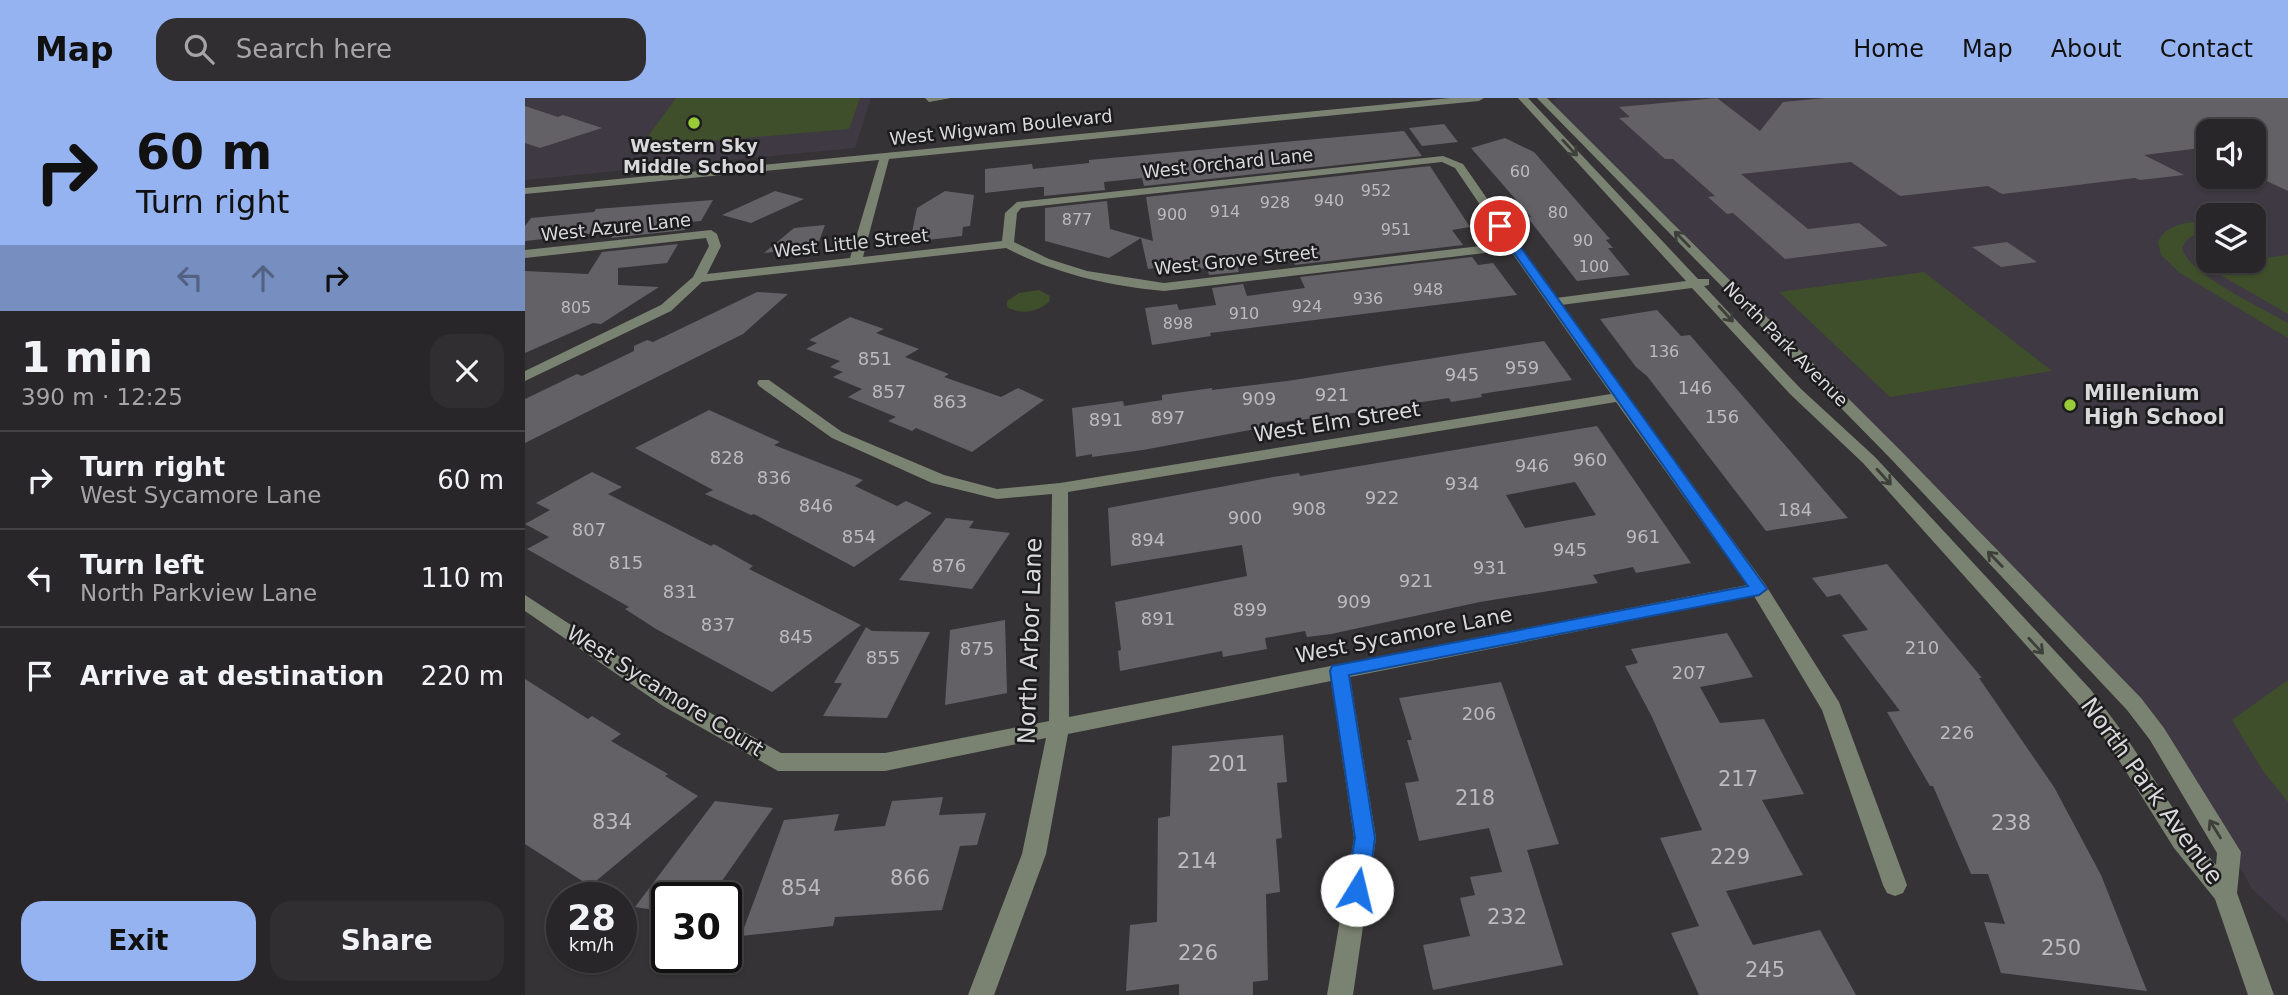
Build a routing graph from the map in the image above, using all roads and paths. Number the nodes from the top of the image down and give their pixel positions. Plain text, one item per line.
1 (946, 98) edge
2 (1479, 98) edge
3 (1523, 98) edge
4 (1542, 98) edge
5 (929, 99) edge
6 (885, 156) junction
7 (525, 191) edge
8 (1008, 244) junction
9 (1514, 246) junction
10 (525, 254) edge
11 (856, 260) junction
12 (698, 279) junction
13 (1723, 279) junction
14 (1698, 283) junction
15 (1552, 302) junction
16 (525, 377) edge
17 (764, 383) dead end
18 (1620, 397) junction
19 (1060, 488) junction
20 (1759, 589) junction
21 (2028, 592) junction
22 (1992, 597) junction
23 (525, 602) edge
24 (1339, 671) junction
25 (1059, 727) junction
26 (1895, 886) dead end
27 (2225, 893) junction
28 (981, 995) edge
29 (1340, 995) edge
30 (2261, 995) edge

1 - 5 street
2 - 6 street, West Wigwam Boulevard
3 -> 14 street, North Park Avenue
13 -> 4 street, North Park Avenue
6 - 7 street, West Wigwam Boulevard
6 - 11 street
8 - 9 street, West Grove Street
8 - 9 street, West Orchard Lane
8 - 11 street, West Little Street
9 - 15 street
10 - 12 street, West Azure Lane
11 - 12 street, West Little Street
12 - 16 street
13 - 14 street
21 -> 13 street, North Park Avenue
14 - 15 street
14 -> 22 street, North Park Avenue
15 - 18 street
17 - 19 street, West Elm Street
18 - 19 street, West Elm Street
18 - 20 street
19 - 25 street, North Arbor Lane
20 - 24 street, West Sycamore Lane
20 - 26 street
21 - 22 street
27 -> 21 street, North Park Avenue
22 -> 27 street, North Park Avenue
23 - 25 street, West Sycamore Court
24 - 25 street, West Sycamore Lane
24 - 29 street
25 - 28 street, North Arbor Lane
27 - 30 street, North Park Avenue

